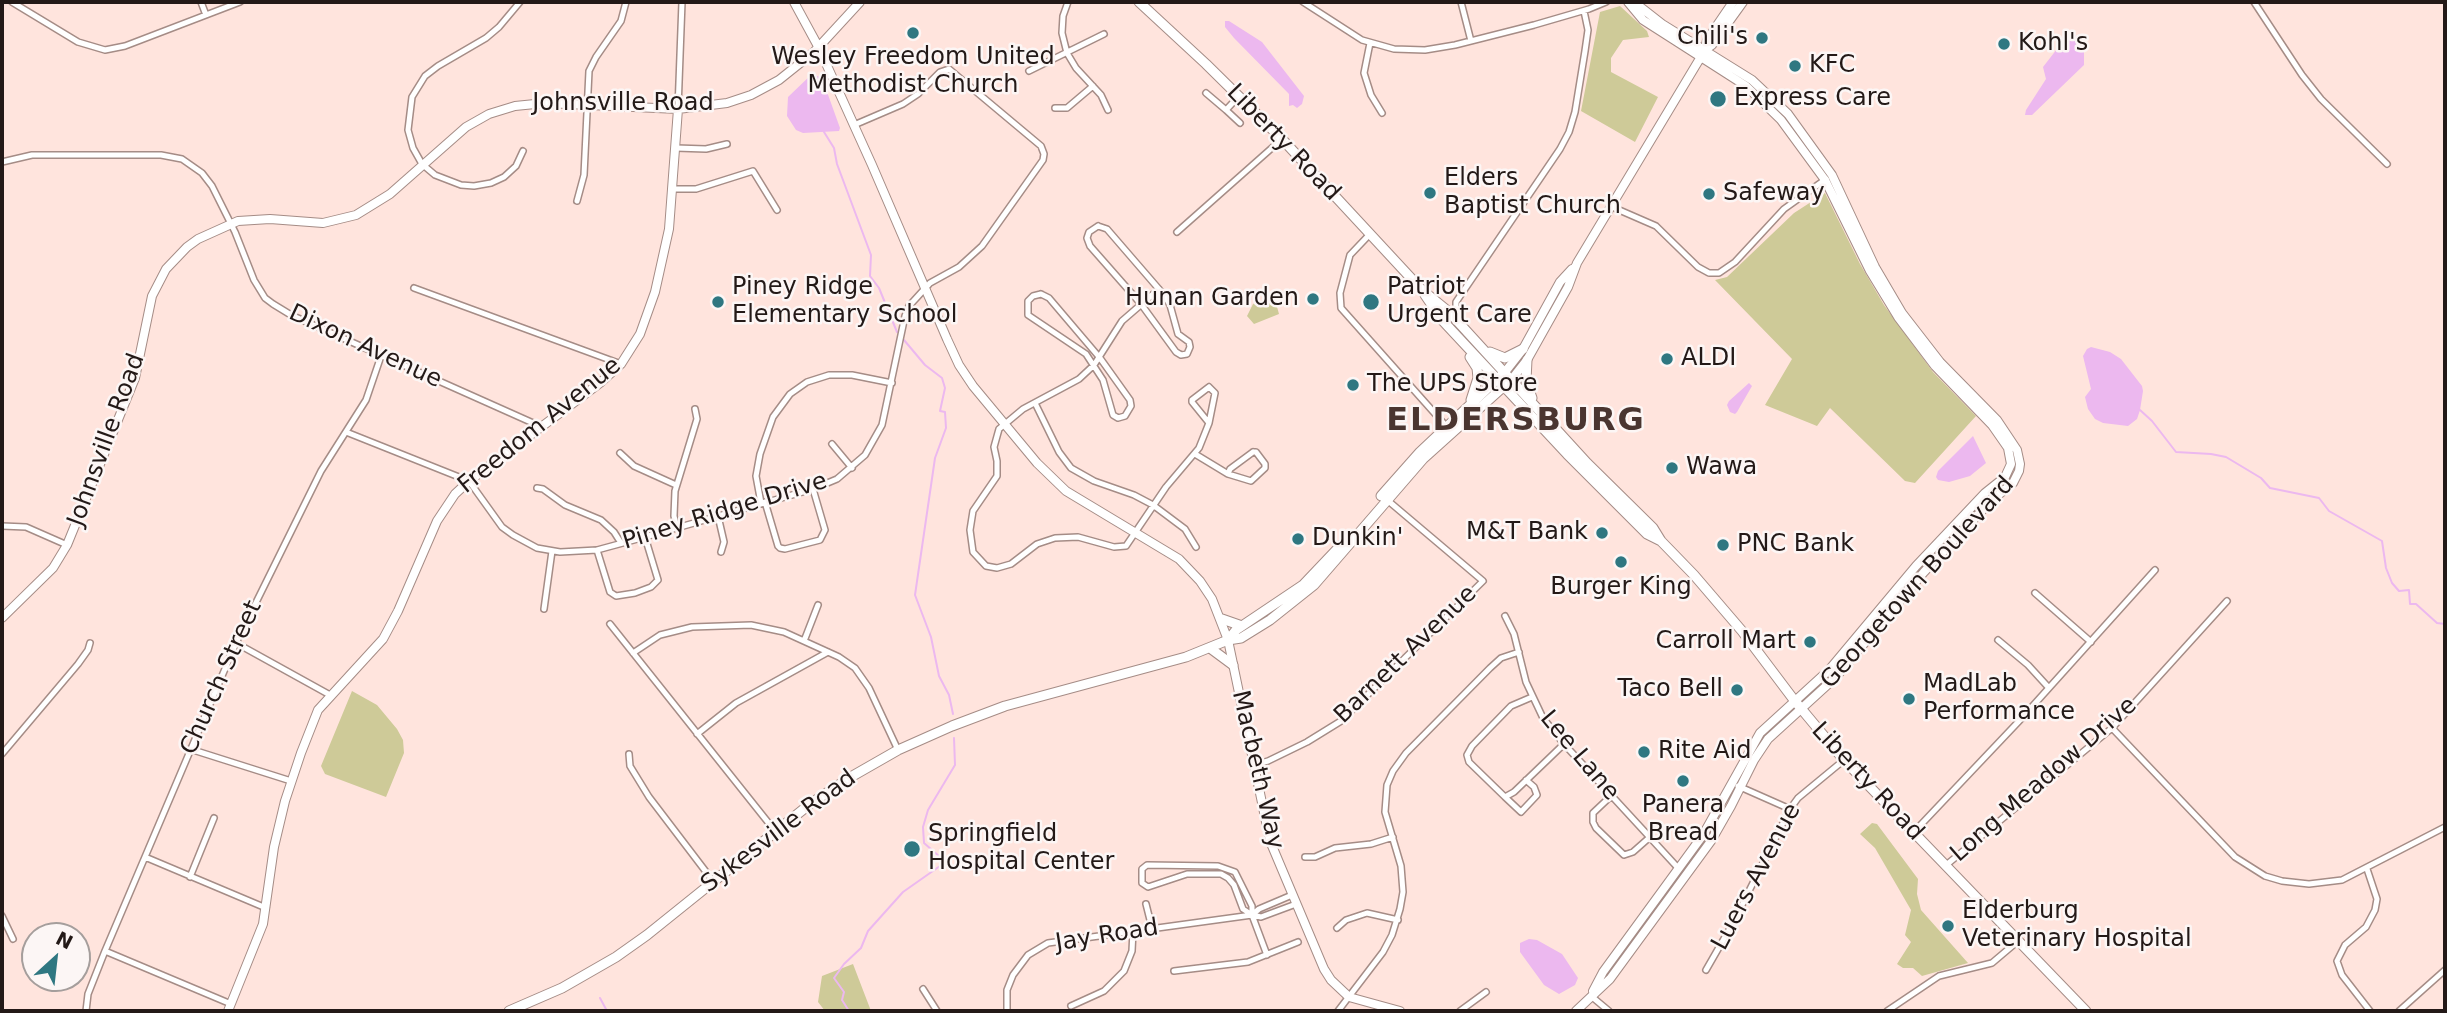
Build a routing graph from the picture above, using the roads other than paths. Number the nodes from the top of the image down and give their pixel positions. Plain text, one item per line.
1 (12, 2) edge
2 (201, 2) edge
3 (240, 2) edge
4 (520, 2) edge
5 (625, 2) edge
6 (682, 2) edge
7 (794, 2) edge
8 (860, 2) edge
9 (1068, 2) edge
10 (1139, 2) edge
11 (1303, 2) edge
12 (1461, 2) edge
13 (1606, 2) edge
14 (1628, 2) edge
15 (1733, 2) edge
16 (1743, 2) edge
17 (2254, 2) edge
18 (1634, 6) edge
19 (1584, 11) junction
20 (206, 15) junction
21 (1104, 34) dead end
22 (1472, 41) junction
23 (1370, 43) junction
24 (819, 48) junction
25 (1067, 52) junction
26 (1703, 53) junction
27 (1029, 71) dead end
28 (1093, 86) junction
29 (1206, 93) dead end
30 (1239, 96) junction
31 (587, 104) junction
32 (678, 108) junction
33 (1055, 108) dead end
34 (1108, 110) dead end
35 (1226, 110) junction
36 (1382, 113) dead end
37 (1240, 122) dead end
38 (854, 125) junction
39 (1282, 139) junction
40 (727, 144) dead end
41 (677, 148) junction
42 (523, 151) dead end
43 (2, 162) edge
44 (422, 164) junction
45 (2387, 164) dead end
46 (1829, 177) junction
47 (674, 189) junction
48 (577, 201) dead end
49 (1610, 206) junction
50 (777, 210) dead end
51 (230, 223) junction
52 (1177, 232) dead end
53 (1370, 234) junction
54 (1577, 264) junction
55 (415, 288) dead end
56 (925, 288) junction
57 (1159, 289) junction
58 (1422, 290) junction
59 (1437, 301) junction
60 (1455, 302) junction
61 (1141, 304) junction
62 (1464, 327) junction
63 (1456, 335) junction
64 (1483, 348) junction
65 (1523, 349) junction
66 (381, 356) junction
67 (1100, 358) junction
68 (1527, 360) junction
69 (621, 364) junction
70 (1094, 365) junction
71 (1504, 372) junction
72 (1512, 379) junction
73 (892, 383) junction
74 (1500, 383) junction
75 (1035, 402) junction
76 (1533, 402) junction
77 (1469, 404) junction
78 (695, 409) dead end
79 (1209, 423) junction
80 (1003, 424) junction
81 (1446, 426) junction
82 (542, 427) junction
83 (346, 432) junction
84 (832, 444) dead end
85 (620, 453) dead end
86 (1195, 454) junction
87 (852, 468) junction
88 (1228, 474) junction
89 (469, 481) junction
90 (676, 485) junction
91 (537, 488) dead end
92 (813, 489) junction
93 (1386, 499) junction
94 (763, 503) junction
95 (1153, 505) junction
96 (718, 516) junction
97 (2, 526) edge
98 (677, 528) junction
99 (1136, 534) junction
100 (645, 537) junction
101 (1661, 541) junction
102 (621, 543) junction
103 (67, 545) junction
104 (1196, 547) dead end
105 (597, 550) junction
106 (552, 551) junction
107 (721, 552) dead end
108 (2155, 570) dead end
109 (2035, 593) dead end
110 (2227, 601) dead end
111 (818, 605) dead end
112 (544, 609) dead end
113 (1505, 616) dead end
114 (2, 618) edge
115 (1222, 619) junction
116 (610, 624) dead end
117 (1242, 626) junction
118 (1228, 640) junction
119 (1998, 640) dead end
120 (804, 641) junction
121 (2091, 642) junction
122 (90, 643) dead end
123 (236, 643) junction
124 (1210, 648) junction
125 (828, 652) junction
126 (1519, 652) junction
127 (633, 653) junction
128 (1233, 665) junction
129 (2049, 688) junction
130 (330, 695) junction
131 (1532, 697) junction
132 (1797, 704) junction
133 (2112, 728) junction
134 (697, 734) junction
135 (1564, 744) junction
136 (190, 749) junction
137 (898, 750) junction
138 (2, 754) edge
139 (629, 754) dead end
140 (1844, 760) junction
141 (1254, 765) junction
142 (1526, 780) junction
143 (291, 781) junction
144 (1731, 784) junction
145 (1741, 787) junction
146 (1611, 796) junction
147 (1505, 797) junction
148 (1790, 809) junction
149 (214, 818) dead end
150 (2445, 827) edge
151 (775, 831) junction
152 (1913, 833) junction
153 (1393, 837) junction
154 (1650, 837) junction
155 (145, 857) junction
156 (1305, 857) dead end
157 (1945, 866) junction
158 (2367, 869) junction
159 (1682, 873) junction
160 (190, 877) junction
161 (713, 881) junction
162 (1294, 899) junction
163 (1146, 904) dead end
164 (266, 908) junction
165 (1252, 915) junction
166 (2, 916) edge
167 (1398, 920) junction
168 (1152, 928) junction
169 (1337, 929) dead end
170 (1133, 931) junction
171 (13, 939) dead end
172 (2018, 941) junction
173 (1298, 942) dead end
174 (105, 951) junction
175 (1267, 955) junction
176 (2445, 970) edge
177 (1174, 971) dead end
178 (1706, 971) dead end
179 (923, 989) dead end
180 (1486, 992) dead end
181 (1591, 996) junction
182 (1349, 997) junction
183 (1071, 1006) dead end
184 (229, 1008) edge
185 (86, 1011) edge
186 (509, 1011) edge
187 (937, 1011) edge
188 (1007, 1011) edge
189 (1338, 1011) edge
190 (1400, 1011) edge
191 (1460, 1011) edge
192 (1576, 1011) edge
193 (1609, 1011) edge
194 (1888, 1011) edge
195 (2086, 1011) edge
196 (2370, 1011) edge
197 (2399, 1011) edge

1 - 20 street
2 - 20 street
3 - 20 street
4 - 44 street
5 - 31 street
6 - 32 street, Freedom Avenue
7 - 24 street, Macbeth Way
8 - 24 street, Johnsville Road
9 - 25 street
10 - 30 main road, Liberty Road
11 - 23 street
12 - 22 street
13 - 19 street
14 - 18 street
15 - 26 street, Sykesville Road
16 - 26 street, Sykesville Road
17 - 45 street
18 - 26 street
18 - 26 street
19 - 22 street
19 - 60 street
21 - 25 street
22 - 23 street
23 - 36 street
24 - 32 street, Johnsville Road
24 - 38 street, Macbeth Way
25 - 27 street
25 - 28 street
26 - 46 street
26 - 49 street, Sykesville Road
28 - 33 street
28 - 34 street
29 - 35 street
30 - 35 street
30 - 39 main road, Liberty Road
31 - 32 street, Johnsville Road
31 - 44 street, Johnsville Road
31 - 48 street
32 - 41 street, Freedom Avenue
35 - 37 street
38 - 56 street, Macbeth Way
38 - 56 street
39 - 52 street
39 - 53 main road, Liberty Road
40 - 41 street
41 - 47 street, Freedom Avenue
42 - 44 street
43 - 51 street, Dixon Avenue
44 - 51 street, Johnsville Road
46 - 49 street
46 - 132 street, Georgetown Boulevard
47 - 50 street
47 - 69 street, Freedom Avenue
49 - 54 street, Sykesville Road
51 - 66 street, Dixon Avenue
51 - 103 street, Johnsville Road
53 - 58 main road, Liberty Road
53 - 81 street
54 - 65 street, Sykesville Road
54 - 68 street, Sykesville Road
55 - 69 street
56 - 73 street, Piney Ridge Drive
56 - 80 street, Macbeth Way
57 - 61 street
57 - 61 street
57 - 61 street
58 - 59 main road, Liberty Road
58 - 63 main road, Liberty Road
59 - 60 street
59 - 62 main road, Liberty Road
60 - 62 street
61 - 67 street
62 - 64 main road, Liberty Road
63 - 74 main road, Liberty Road
63 - 77 main road
64 - 65 main road
64 - 71 main road, Liberty Road
65 - 71 street, Sykesville Road
66 - 82 street, Dixon Avenue
66 - 83 street, Church Street
67 - 70 street
67 - 70 street
67 - 70 street
68 - 72 street, Sykesville Road
68 - 76 main road
69 - 82 street, Freedom Avenue
70 - 75 street
71 - 72 main road, Liberty Road
71 - 74 main road, Sykesville Road
72 - 74 main road, Sykesville Road
72 - 76 main road, Liberty Road
73 - 87 street, Piney Ridge Drive
73 - 94 street
74 - 77 main road, Sykesville Road
74 - 93 main road, Sykesville Road
74 - 101 main road, Liberty Road
75 - 80 street
75 - 95 street
76 - 101 main road, Liberty Road
77 - 81 main road, Sykesville Road
78 - 90 street
79 - 79 street
79 - 86 street
80 - 99 street, Macbeth Way
80 - 99 street
81 - 117 main road, Sykesville Road
82 - 89 street, Freedom Avenue
83 - 89 street
83 - 123 street, Church Street
84 - 87 street
85 - 90 street
86 - 88 street
86 - 95 street
87 - 92 street, Piney Ridge Drive
88 - 88 street
89 - 106 street, Piney Ridge Drive
89 - 130 street, Freedom Avenue
90 - 98 street
91 - 102 street
92 - 94 street, Piney Ridge Drive
92 - 94 street
93 - 118 main road, Sykesville Road
93 - 141 street, Barnett Avenue
94 - 96 street, Piney Ridge Drive
95 - 99 street
95 - 104 street
96 - 98 street, Piney Ridge Drive
96 - 107 street
97 - 103 street
98 - 100 street, Piney Ridge Drive
99 - 115 street, Macbeth Way
100 - 102 street, Piney Ridge Drive
100 - 105 street
101 - 132 main road, Liberty Road
102 - 105 street, Piney Ridge Drive
103 - 114 street, Johnsville Road
105 - 106 street, Piney Ridge Drive
106 - 112 street
108 - 121 street
109 - 121 street
110 - 133 street, Long Meadow Drive
111 - 120 street
113 - 126 street, Lee Lane
115 - 117 main road
115 - 118 street, Macbeth Way
116 - 127 street
117 - 118 main road, Sykesville Road
118 - 124 main road, Sykesville Road
118 - 128 street, Macbeth Way
119 - 129 street
120 - 125 street
120 - 127 street
121 - 129 street
122 - 138 street
123 - 130 street
123 - 136 street, Church Street
124 - 128 main road
124 - 137 main road, Sykesville Road
125 - 134 street
125 - 137 street
126 - 131 street, Lee Lane
126 - 153 street
127 - 134 street
128 - 141 street, Macbeth Way
129 - 152 street
130 - 143 street, Freedom Avenue
131 - 135 street, Lee Lane
131 - 147 street
132 - 140 main road, Liberty Road
132 - 144 street, Georgetown Boulevard
132 - 145 street, Georgetown Boulevard
133 - 157 street, Long Meadow Drive
133 - 158 street
134 - 151 street
135 - 142 street
135 - 146 street, Lee Lane
136 - 143 street
136 - 155 street, Church Street
137 - 151 main road, Sykesville Road
139 - 161 street
140 - 148 street, Luers Avenue
140 - 152 main road, Liberty Road
141 - 162 street, Macbeth Way
142 - 147 street
142 - 147 street
143 - 164 street, Freedom Avenue
144 - 145 street
144 - 159 street, Georgetown Boulevard
145 - 148 street
145 - 159 street, Georgetown Boulevard
146 - 154 street, Lee Lane
146 - 154 street
148 - 178 street, Luers Avenue
149 - 160 street
150 - 158 street
151 - 161 main road, Sykesville Road
152 - 157 main road, Liberty Road
153 - 156 street
153 - 167 street
154 - 159 street, Lee Lane
155 - 160 street
155 - 174 street, Church Street
157 - 172 main road, Liberty Road
158 - 196 street
159 - 181 street, Georgetown Boulevard
160 - 164 street
161 - 186 main road, Sykesville Road
162 - 165 street, Jay Road
162 - 182 street, Macbeth Way
163 - 168 street
164 - 184 street, Freedom Avenue
165 - 165 street
165 - 168 street, Jay Road
165 - 175 street
166 - 171 street
167 - 169 street
167 - 182 street
168 - 170 street, Jay Road
170 - 183 street
170 - 188 street, Jay Road
172 - 194 street
172 - 195 main road, Liberty Road
173 - 175 street
174 - 184 street
174 - 185 street, Church Street
175 - 177 street
176 - 197 street
179 - 187 street
180 - 191 street
181 - 192 street, Georgetown Boulevard
181 - 193 street
182 - 189 street
182 - 190 street

